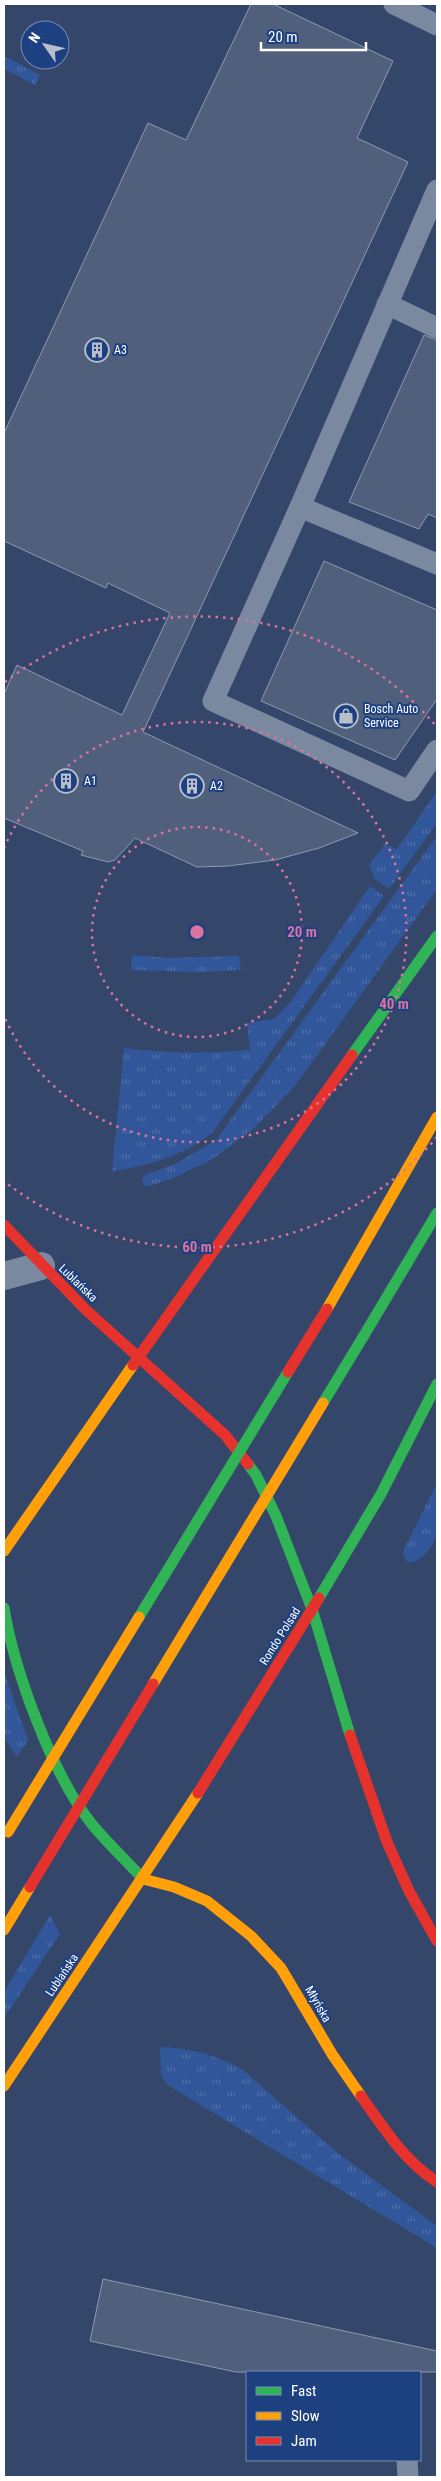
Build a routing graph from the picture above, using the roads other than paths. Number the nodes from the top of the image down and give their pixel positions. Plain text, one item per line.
1 (394, 4) edge
2 (437, 25) edge
3 (437, 190) edge
4 (387, 304) junction
5 (437, 328) edge
6 (300, 507) junction
7 (437, 564) edge
8 (437, 750) edge
9 (437, 936) edge
10 (437, 1117) edge
11 (437, 1213) edge
12 (4, 1226) edge
13 (41, 1266) junction
14 (4, 1276) edge
15 (138, 1357) junction
16 (437, 1384) edge
17 (4, 1551) edge
18 (4, 1608) edge
19 (312, 1609) junction
20 (6, 1836) edge
21 (143, 1879) junction
22 (4, 1930) edge
23 (437, 1941) edge
24 (4, 2086) edge
25 (437, 2182) edge
26 (407, 2461) edge
27 (408, 2477) edge

1 - 2 lane
3 - 4 lane
4 - 5 lane
4 - 6 lane
6 - 7 lane
6 - 8 lane
9 - 15 main road
10 - 20 main road, bridge
11 - 22 main road, bridge
12 - 13 main road, Lublańska
13 - 14 street
13 - 15 main road, Lublańska
15 - 17 main road
15 - 19 main road, Rondo Polsad
16 - 19 main road
18 - 21 main road
19 - 21 main road, Rondo Polsad
19 - 23 main road
21 - 24 main road, Lublańska
21 - 25 main road, Młyńska
26 - 27 lane

